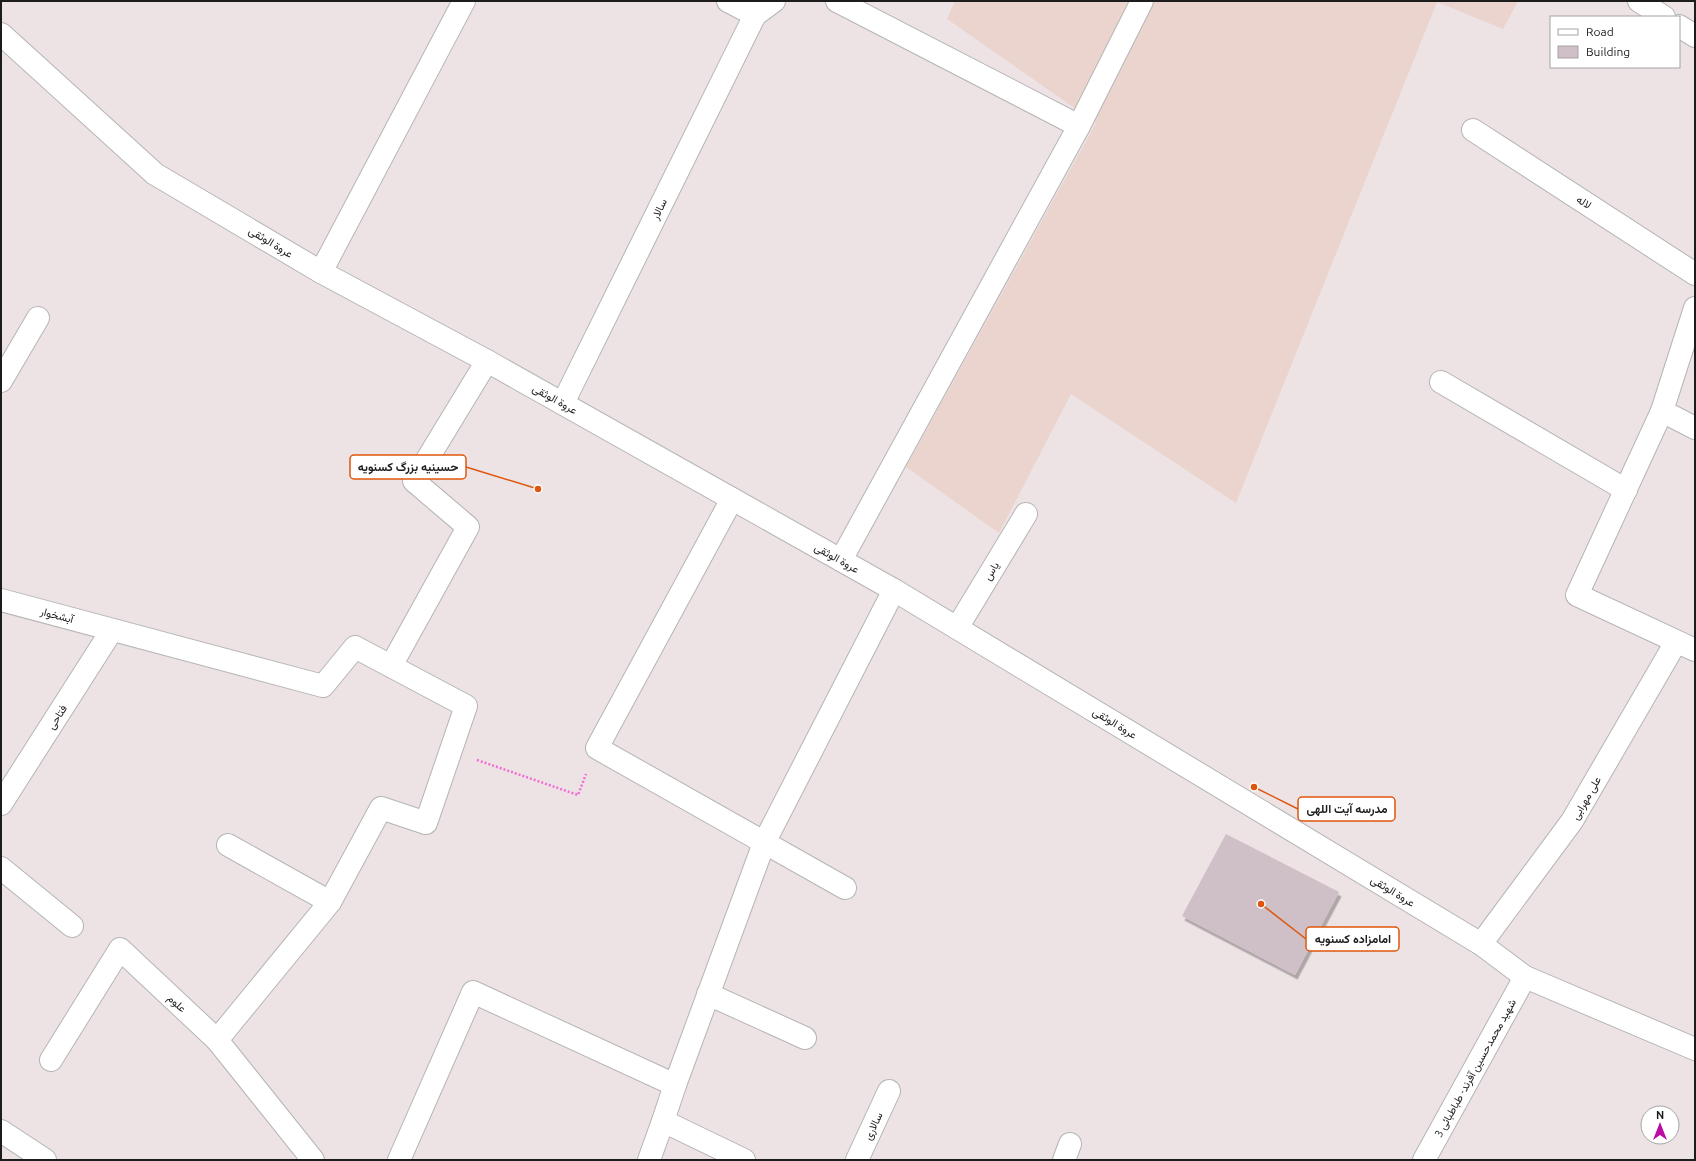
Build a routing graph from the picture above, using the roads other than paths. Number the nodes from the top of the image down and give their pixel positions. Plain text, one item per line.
1 (464, 1) edge
2 (728, 1) edge
3 (774, 1) edge
4 (837, 1) edge
5 (1142, 1) edge
6 (1639, 1) edge
7 (755, 15) junction
8 (1662, 16) edge
9 (1680, 27) edge
10 (1, 34) edge
11 (1695, 36) edge
12 (1079, 126) junction
13 (1473, 130) dead end
14 (321, 272) junction
15 (1695, 274) edge
16 (1695, 308) edge
17 (38, 318) dead end
18 (487, 361) junction
19 (1, 381) edge
20 (1441, 382) dead end
21 (563, 403) junction
22 (1662, 411) junction
23 (1695, 428) edge
24 (1626, 490) junction
25 (732, 499) junction
26 (1026, 514) dead end
27 (841, 560) junction
28 (894, 590) junction
29 (1, 600) edge
30 (957, 628) junction
31 (112, 630) junction
32 (1685, 646) edge
33 (391, 666) junction
34 (1, 804) edge
35 (764, 843) junction
36 (228, 845) dead end
37 (1, 868) edge
38 (845, 888) dead end
39 (330, 902) junction
40 (72, 926) dead end
41 (1481, 944) junction
42 (1525, 977) junction
43 (708, 994) junction
44 (805, 1038) dead end
45 (218, 1040) junction
46 (1695, 1049) edge
47 (51, 1060) dead end
48 (674, 1085) junction
49 (889, 1091) dead end
50 (664, 1121) junction
51 (1, 1131) edge
52 (34, 1157) edge
53 (313, 1160) edge
54 (399, 1160) edge
55 (649, 1160) edge
56 (744, 1160) edge
57 (857, 1160) edge
58 (1424, 1160) edge

1 - 14 street
2 - 7 street
3 - 7 street
4 - 12 street
5 - 12 street
6 - 8 street
7 - 21 street, سالار
9 - 11 street
10 - 14 street, عروة الوثقی
12 - 27 street
13 - 15 street, لاله
14 - 18 street, عروة الوثقی
16 - 22 street
17 - 19 street
18 - 21 street, عروة الوثقی
18 - 33 street
20 - 24 street
21 - 25 street, عروة الوثقی
22 - 23 street
22 - 24 street
24 - 32 street
25 - 27 street, عروة الوثقی
25 - 35 street
26 - 30 street, یاس
27 - 28 street, عروة الوثقی
28 - 30 street, عروة الوثقی
28 - 35 street
29 - 31 street, آبشخوار
30 - 41 street, عروة الوثقی
31 - 33 street, آبشخوار
31 - 34 street, فتاحی
32 - 41 street, علی مهرابی
33 - 39 street
35 - 38 street
35 - 43 street
36 - 39 street
37 - 40 street
39 - 45 street
41 - 42 street, عروة الوثقی
42 - 46 street, عروة الوثقی
42 - 58 street, شهید محمدحسین آفرند- طباطبائی 3
43 - 44 street
43 - 48 street
45 - 47 street, علوم
45 - 53 street, علوم
48 - 50 street
48 - 54 street
49 - 57 street, سالاری
50 - 55 street
50 - 56 street
51 - 52 street

